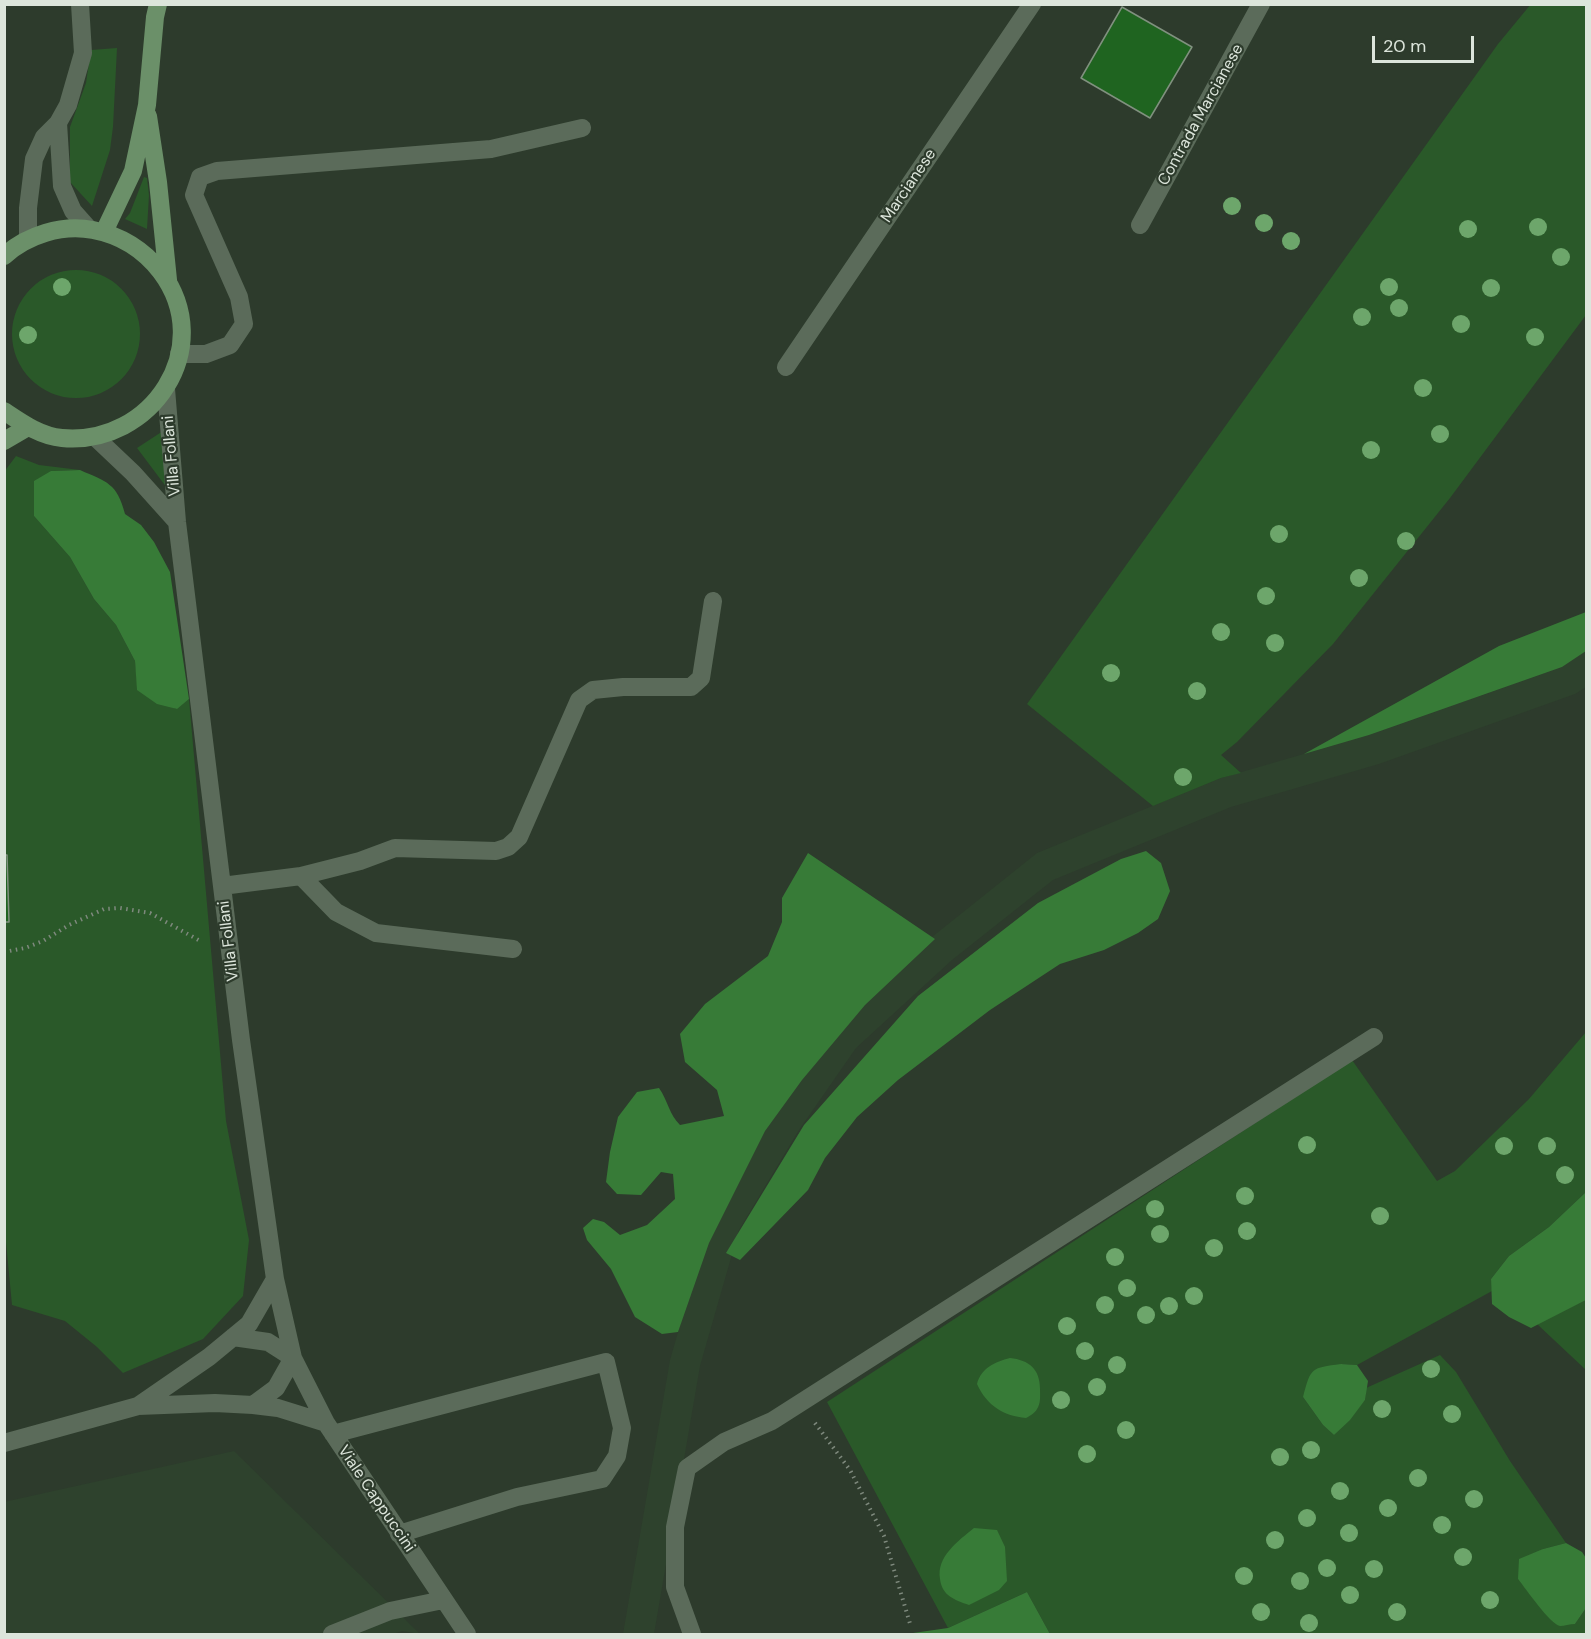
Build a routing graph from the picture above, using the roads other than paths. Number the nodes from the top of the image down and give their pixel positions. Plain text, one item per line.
1 (80, 4) edge
2 (158, 4) edge
3 (1032, 4) edge
4 (1261, 4) edge
5 (147, 105) junction
6 (58, 123) junction
7 (582, 128) dead end
8 (1140, 225) dead end
9 (97, 231) junction
10 (28, 239) junction
11 (4, 256) edge
12 (168, 281) junction
13 (179, 354) junction
14 (786, 367) dead end
15 (166, 389) junction
16 (4, 411) edge
17 (28, 428) junction
18 (95, 437) junction
19 (4, 441) edge
20 (177, 522) junction
21 (713, 601) dead end
22 (301, 876) junction
23 (222, 885) junction
24 (513, 949) dead end
25 (1374, 1037) dead end
26 (275, 1279) junction
27 (233, 1337) junction
28 (293, 1359) junction
29 (253, 1405) junction
30 (138, 1406) junction
31 (329, 1429) junction
32 (4, 1443) edge
33 (399, 1534) junction
34 (443, 1600) junction
35 (332, 1635) edge
36 (467, 1635) edge
37 (692, 1635) edge

1 - 6 street
2 - 5 main road
3 - 14 street, Marcianese
4 - 8 street, Contrada Marcianese
5 - 9 main road
5 - 12 main road
6 - 9 street
6 - 10 street
7 - 13 street
9 - 10 main road
9 - 12 main road
10 - 11 main road
12 - 13 main road
13 - 15 main road
15 - 18 main road
15 - 20 street, Villa Follani
16 - 17 main road
17 - 18 main road
17 - 19 main road
18 - 20 street, Villa Follani
20 - 23 street, Villa Follani
21 - 22 street
22 - 23 street
22 - 24 street
23 - 26 street, Villa Follani
25 - 37 street
26 - 27 street
26 - 28 street, Villa Follani
27 - 28 street
27 - 30 street
28 - 29 street
28 - 31 street, Viale Cappuccini
29 - 30 street
29 - 31 street
30 - 32 street
31 - 33 street, Viale Cappuccini
31 - 33 street
33 - 34 street, Viale Cappuccini
34 - 35 street
34 - 36 street, Viale Cappuccini

